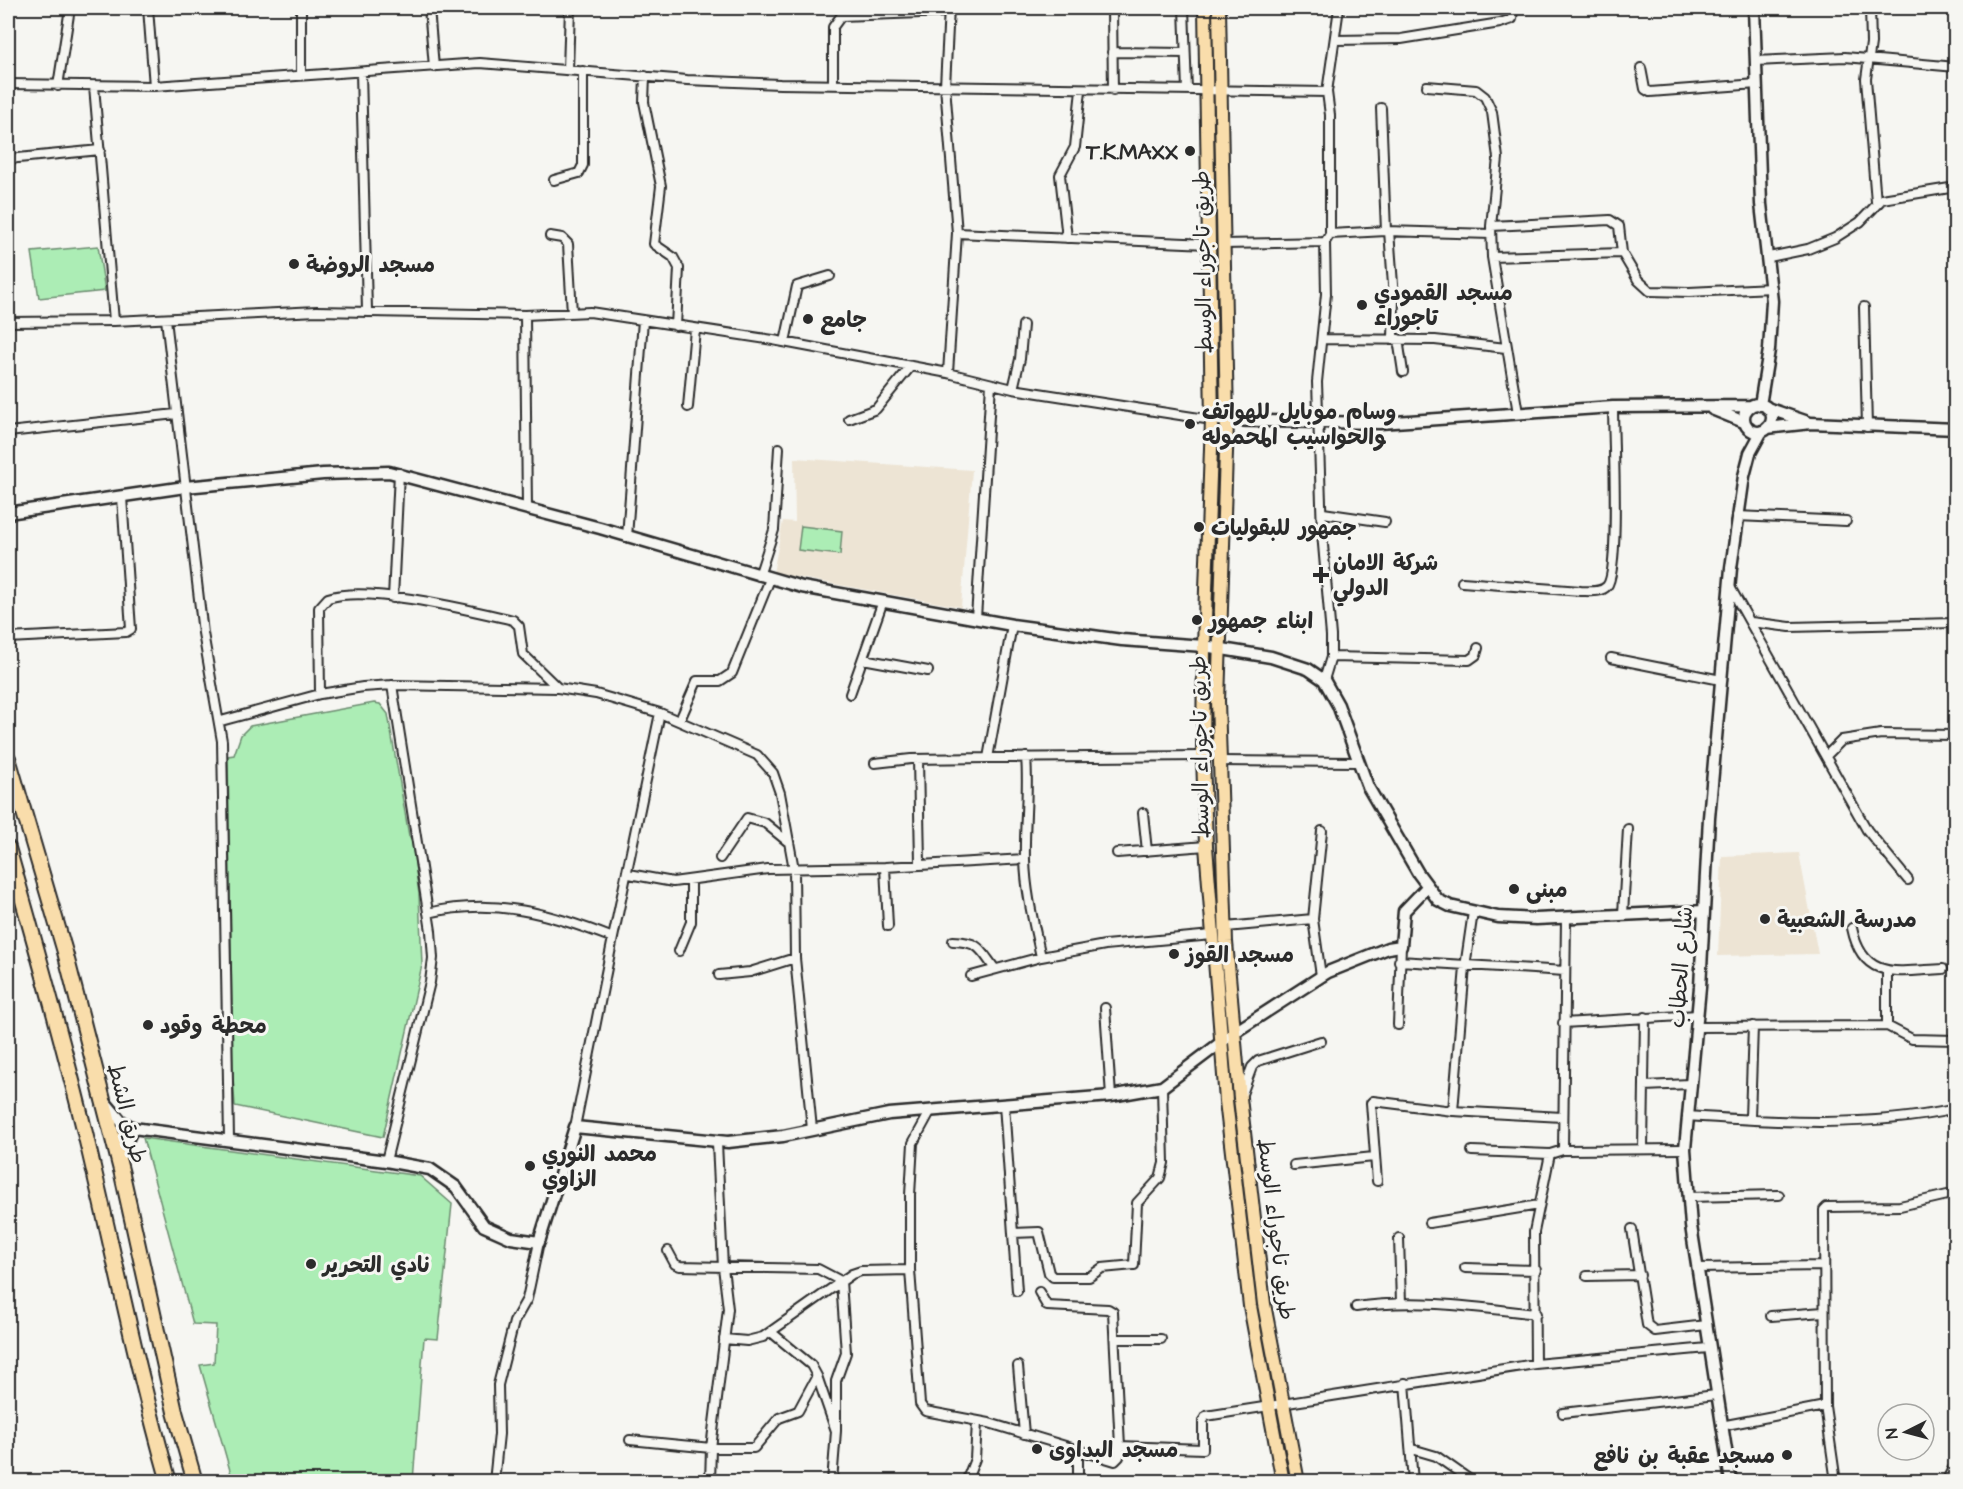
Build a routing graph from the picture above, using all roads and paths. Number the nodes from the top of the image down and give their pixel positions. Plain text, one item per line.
1 (70, 8) edge
2 (148, 8) edge
3 (301, 8) edge
4 (429, 8) edge
5 (570, 8) edge
6 (1112, 8) edge
7 (1184, 8) edge
8 (1204, 8) edge
9 (1219, 8) edge
10 (1340, 8) edge
11 (1513, 8) edge
12 (1754, 8) edge
13 (1870, 8) edge
14 (1949, 8) edge
15 (949, 10) edge
16 (1956, 10) edge
17 (1335, 40) junction
18 (1112, 52) junction
19 (1185, 53) junction
20 (1869, 59) junction
21 (1756, 61) junction
22 (434, 67) junction
23 (1956, 67) edge
24 (1641, 68) dead end
25 (568, 69) junction
26 (583, 71) junction
27 (361, 72) junction
28 (302, 76) junction
29 (645, 76) junction
30 (8, 84) edge
31 (833, 84) junction
32 (1757, 84) junction
33 (58, 86) junction
34 (94, 86) junction
35 (153, 86) junction
36 (945, 86) junction
37 (1427, 86) dead end
38 (1081, 90) junction
39 (1113, 90) junction
40 (1186, 90) junction
41 (1205, 92) junction
42 (1220, 92) junction
43 (1327, 92) junction
44 (1381, 108) dead end
45 (100, 150) junction
46 (8, 159) edge
47 (554, 180) dead end
48 (1956, 188) edge
49 (1876, 202) junction
50 (1491, 230) junction
51 (1387, 231) junction
52 (957, 233) junction
53 (1330, 234) junction
54 (550, 236) dead end
55 (1067, 238) junction
56 (1325, 242) junction
57 (1208, 244) junction
58 (1223, 244) junction
59 (1622, 253) junction
60 (1492, 257) junction
61 (1769, 257) junction
62 (830, 276) dead end
63 (1772, 288) junction
64 (1864, 307) dead end
65 (367, 310) junction
66 (572, 313) junction
67 (525, 315) junction
68 (166, 319) junction
69 (643, 320) junction
70 (114, 321) junction
71 (8, 322) edge
72 (676, 326) junction
73 (1023, 326) dead end
74 (695, 329) junction
75 (1322, 339) junction
76 (1396, 339) junction
77 (785, 342) junction
78 (1506, 348) junction
79 (911, 366) junction
80 (1403, 372) dead end
81 (948, 373) junction
82 (991, 384) junction
83 (1013, 389) junction
84 (1759, 406) junction
85 (688, 407) dead end
86 (1613, 407) junction
87 (1709, 408) junction
88 (1518, 413) junction
89 (176, 414) junction
90 (849, 419) dead end
91 (1212, 420) junction
92 (1227, 421) junction
93 (1317, 423) junction
94 (1811, 423) junction
95 (1745, 424) junction
96 (1867, 427) junction
97 (1956, 429) edge
98 (1765, 430) junction
99 (8, 432) edge
100 (779, 448) dead end
101 (1750, 453) junction
102 (399, 473) junction
103 (185, 487) junction
104 (122, 497) junction
105 (527, 509) junction
106 (8, 513) edge
107 (1323, 513) junction
108 (1737, 516) junction
109 (1846, 521) dead end
110 (1384, 522) dead end
111 (627, 537) junction
112 (765, 578) junction
113 (1462, 582) dead end
114 (1729, 585) junction
115 (393, 598) junction
116 (883, 602) junction
117 (976, 618) junction
118 (1751, 622) junction
119 (1954, 623) edge
120 (1012, 625) junction
121 (8, 638) edge
122 (1204, 646) junction
123 (1218, 648) junction
124 (1478, 648) dead end
125 (1331, 657) junction
126 (863, 658) junction
127 (1611, 658) dead end
128 (928, 671) dead end
129 (1324, 680) junction
130 (1721, 680) junction
131 (392, 685) junction
132 (558, 688) junction
133 (320, 694) junction
134 (850, 694) dead end
135 (660, 713) junction
136 (680, 720) junction
137 (221, 721) junction
138 (1956, 735) edge
139 (1203, 756) junction
140 (1826, 756) junction
141 (1026, 757) junction
142 (8, 758) edge
143 (988, 758) junction
144 (918, 759) junction
145 (1218, 761) junction
146 (1357, 762) junction
147 (875, 763) dead end
148 (1143, 813) dead end
149 (1629, 829) dead end
150 (1322, 831) dead end
151 (787, 841) junction
152 (1206, 846) junction
153 (8, 848) edge
154 (1147, 851) junction
155 (1117, 853) dead end
156 (720, 858) dead end
157 (1025, 860) junction
158 (920, 863) junction
159 (885, 867) junction
160 (794, 869) junction
161 (629, 874) junction
162 (691, 880) junction
163 (1908, 880) dead end
164 (1427, 887) junction
165 (1704, 911) junction
166 (1473, 912) junction
167 (428, 913) junction
168 (1623, 914) junction
169 (1313, 919) junction
170 (1566, 919) junction
171 (888, 926) dead end
172 (1226, 927) junction
173 (1852, 928) dead end
174 (1212, 935) junction
175 (614, 938) junction
176 (953, 941) dead end
177 (1401, 946) junction
178 (679, 951) dead end
179 (1041, 957) junction
180 (795, 958) junction
181 (1399, 961) junction
182 (1465, 967) junction
183 (995, 969) junction
184 (1943, 969) dead end
185 (1565, 971) junction
186 (1887, 971) junction
187 (719, 975) dead end
188 (970, 976) dead end
189 (1321, 976) junction
190 (1105, 1008) dead end
191 (1698, 1015) junction
192 (1645, 1017) junction
193 (1563, 1023) junction
194 (1398, 1025) dead end
195 (1753, 1026) junction
196 (1887, 1026) junction
197 (1696, 1027) junction
198 (1235, 1032) junction
199 (1956, 1040) edge
200 (1321, 1041) dead end
201 (1221, 1043) junction
202 (1690, 1084) junction
203 (1644, 1086) junction
204 (1162, 1087) junction
205 (1111, 1096) junction
206 (1240, 1098) junction
207 (103, 1099) junction
208 (1004, 1104) junction
209 (1956, 1109) edge
210 (931, 1110) junction
211 (1453, 1111) junction
212 (1687, 1116) junction
213 (1562, 1117) junction
214 (1750, 1119) junction
215 (575, 1127) junction
216 (133, 1128) junction
217 (812, 1130) junction
218 (229, 1139) junction
219 (717, 1143) junction
220 (1643, 1149) junction
221 (1685, 1149) junction
222 (1563, 1150) junction
223 (1472, 1151) dead end
224 (1550, 1154) junction
225 (1374, 1158) junction
226 (118, 1159) junction
227 (386, 1161) junction
228 (1294, 1165) dead end
229 (1377, 1181) dead end
230 (1956, 1193) edge
231 (1779, 1195) dead end
232 (1688, 1197) junction
233 (1539, 1205) junction
234 (1429, 1223) dead end
235 (1632, 1229) dead end
236 (1013, 1233) junction
237 (1399, 1238) dead end
238 (539, 1242) junction
239 (668, 1251) dead end
240 (1824, 1266) junction
241 (723, 1267) junction
242 (1465, 1268) dead end
243 (1698, 1268) junction
244 (910, 1270) junction
245 (1536, 1270) junction
246 (1640, 1275) junction
247 (1587, 1276) dead end
248 (842, 1281) junction
249 (1017, 1291) dead end
250 (1039, 1292) dead end
251 (1401, 1303) junction
252 (1356, 1307) dead end
253 (1823, 1312) junction
254 (1536, 1314) junction
255 (1771, 1316) dead end
256 (1706, 1325) junction
257 (771, 1332) junction
258 (724, 1339) junction
259 (1115, 1339) junction
260 (1161, 1339) dead end
261 (1708, 1348) junction
262 (1535, 1364) junction
263 (1018, 1366) dead end
264 (817, 1376) junction
265 (1405, 1383) junction
266 (1716, 1395) junction
267 (1282, 1403) junction
268 (1825, 1406) junction
269 (1269, 1407) junction
270 (1563, 1413) dead end
271 (978, 1422) junction
272 (1721, 1426) junction
273 (836, 1431) junction
274 (1024, 1434) junction
275 (630, 1440) dead end
276 (1120, 1446) junction
277 (711, 1448) junction
278 (1412, 1449) junction
279 (1078, 1452) junction
280 (1956, 1462) edge
281 (169, 1482) edge
282 (195, 1482) edge
283 (494, 1482) edge
284 (710, 1482) edge
285 (832, 1482) edge
286 (966, 1482) edge
287 (1078, 1482) edge
288 (1283, 1482) edge
289 (1298, 1482) edge
290 (1413, 1482) edge
291 (1473, 1482) edge
292 (1731, 1482) edge
293 (1836, 1482) edge
294 (1946, 1482) edge

1 - 33 street
2 - 35 street
3 - 28 street
4 - 22 street
5 - 25 street
6 - 18 street
7 - 19 street
8 - 41 main road
9 - 42 main road, طريق تاجوراء الوسط
10 - 17 street
11 - 17 street
12 - 21 street
13 - 20 street
14 - 16 street
15 - 31 street
15 - 36 street
17 - 43 street
18 - 19 street
18 - 39 street
19 - 40 street
20 - 21 street
20 - 23 street
20 - 49 street
21 - 32 street
22 - 25 street
22 - 27 street
24 - 32 street
25 - 26 street
26 - 29 street
26 - 47 street
27 - 28 street
27 - 65 street
28 - 35 street
29 - 31 street
29 - 72 street
30 - 33 street
31 - 36 street
32 - 61 street
33 - 34 street
34 - 35 street
34 - 45 street
36 - 38 street
36 - 52 street
37 - 50 street
38 - 39 street
38 - 55 street
39 - 40 street
40 - 41 street
41 - 42 street
41 - 57 main road
42 - 43 street
42 - 58 main road, طريق تاجوراء الوسط
43 - 53 street
44 - 51 street
45 - 46 street
45 - 70 street
48 - 49 street
49 - 61 street
50 - 51 street
50 - 59 street
50 - 60 street
51 - 53 street
51 - 76 street
52 - 55 street
52 - 81 street
53 - 56 street
54 - 66 street
55 - 57 street
56 - 58 street
56 - 75 street
57 - 91 main road
58 - 92 main road, طريق تاجوراء الوسط
59 - 60 street
59 - 63 street
60 - 78 street
61 - 63 street
62 - 77 street
63 - 84 street
64 - 96 street
65 - 67 street
65 - 68 street
66 - 67 street
66 - 69 street
67 - 105 street
68 - 70 street
68 - 89 street
69 - 72 street
69 - 111 street
70 - 71 street
72 - 74 street
73 - 83 street
74 - 77 street
74 - 85 street
75 - 76 street
75 - 93 street
76 - 78 street
76 - 80 street
77 - 79 street
78 - 88 street
79 - 81 street
79 - 90 street
81 - 82 street
82 - 83 street
82 - 117 street
83 - 91 street
84 - 87 street
84 - 94 street
84 - 95 street
84 - 98 street
86 - 87 street
86 - 88 street
86 - 113 street
87 - 95 street
88 - 93 street
89 - 99 street
89 - 103 street
91 - 92 street
91 - 122 main road
92 - 93 street
92 - 123 main road, طريق تاجوراء الوسط
93 - 107 street
94 - 96 street
94 - 98 street
95 - 98 street
95 - 101 street, شارع الحطاب
96 - 97 street
98 - 101 street, شارع الحطاب
100 - 112 street
101 - 108 street, شارع الحطاب
102 - 103 street
102 - 105 street
102 - 115 street
103 - 104 street
103 - 137 street
104 - 106 street
104 - 121 street
105 - 111 street
107 - 110 street
107 - 125 street
108 - 109 street
108 - 114 street, شارع الحطاب
111 - 112 street
112 - 116 street
112 - 136 street
114 - 118 street
114 - 130 street, شارع الحطاب
115 - 132 street
115 - 133 street
116 - 117 street
116 - 126 street
117 - 120 street
118 - 119 street
118 - 140 street
120 - 122 street
120 - 143 street
122 - 123 street
122 - 139 main road
123 - 129 street
123 - 145 main road, طريق تاجوراء الوسط
124 - 125 street
125 - 129 street
126 - 128 street
126 - 134 street
127 - 130 street
129 - 146 street
130 - 165 street, شارع الحطاب
131 - 132 street
131 - 133 street
131 - 167 street
132 - 135 street
133 - 137 street
135 - 136 street
135 - 161 street
136 - 151 street
137 - 218 street
138 - 140 street
139 - 141 street
139 - 152 main road
140 - 163 street
141 - 143 street
141 - 157 street
142 - 207 highway, طريق الشط
143 - 144 street
144 - 147 street
144 - 158 street
145 - 146 street
145 - 172 main road, طريق تاجوراء الوسط
146 - 164 street
148 - 154 street
149 - 168 street
150 - 169 street
151 - 156 street
151 - 160 street
152 - 154 street
152 - 174 main road
153 - 281 highway, طريق الشط
154 - 155 street
157 - 158 street
157 - 179 street
158 - 159 street
159 - 160 street
159 - 171 street
160 - 162 street
160 - 180 street
161 - 162 street
161 - 175 street
162 - 178 street
164 - 166 street
164 - 177 street
165 - 168 street
165 - 191 street, شارع الحطاب
166 - 170 street
166 - 182 street
167 - 175 street
167 - 227 street
168 - 170 street
169 - 172 street
169 - 189 street
170 - 185 street
172 - 198 main road, طريق تاجوراء الوسط
173 - 186 street
174 - 179 street
174 - 201 main road
175 - 215 street
176 - 183 street
177 - 181 street
177 - 189 street
179 - 183 street
180 - 187 street
180 - 217 street
181 - 182 street
181 - 194 street
182 - 185 street
182 - 211 street
183 - 188 street
184 - 186 street
185 - 193 street
186 - 196 street
189 - 198 street
190 - 205 street
191 - 192 street
191 - 197 street, شارع الحطاب
192 - 193 street
192 - 203 street
193 - 213 street
195 - 196 street
195 - 197 street
195 - 214 street
196 - 199 street
197 - 202 street, شارع الحطاب
198 - 201 street
198 - 206 main road, طريق تاجوراء الوسط
200 - 206 street
201 - 204 street
201 - 269 main road
202 - 203 street
202 - 212 street, شارع الحطاب
203 - 220 street
204 - 205 street
204 - 236 street
205 - 208 street
206 - 267 main road, طريق تاجوراء الوسط
207 - 216 street
207 - 226 highway, طريق الشط
208 - 210 street
208 - 236 street
209 - 214 street
210 - 217 street
210 - 244 street
211 - 213 street
211 - 225 street
212 - 214 street
212 - 221 street, شارع الحطاب
213 - 222 street
215 - 219 street
215 - 238 street
216 - 218 street
216 - 226 street
217 - 219 street
218 - 227 street
219 - 241 street
220 - 221 street
220 - 222 street
221 - 232 street, شارع الحطاب
222 - 224 street
223 - 224 street
224 - 233 street
225 - 228 street
225 - 229 street
226 - 282 highway, طريق الشط
227 - 238 street
230 - 240 street
231 - 232 street
232 - 243 street, شارع الحطاب
233 - 234 street
233 - 245 street
235 - 246 street
236 - 249 street
237 - 251 street
238 - 283 street
239 - 241 street
240 - 243 street
240 - 253 street
241 - 248 street
241 - 258 street
242 - 245 street
243 - 256 street, شارع الحطاب
244 - 248 street
244 - 271 street
245 - 254 street
246 - 247 street
246 - 256 street
248 - 257 street
248 - 273 street
250 - 259 street
251 - 252 street
251 - 254 street
253 - 255 street
253 - 268 street
254 - 262 street
256 - 261 street, شارع الحطاب
257 - 258 street
257 - 264 street
258 - 277 street
259 - 260 street
259 - 276 street
261 - 262 street
261 - 266 street, شارع الحطاب
262 - 265 street
263 - 274 street
264 - 273 street
264 - 277 street
265 - 267 street
265 - 278 street
266 - 270 street
266 - 272 street, شارع الحطاب
267 - 269 street
267 - 289 main road, طريق تاجوراء الوسط
268 - 272 street
268 - 293 street
269 - 276 street
269 - 288 main road
271 - 274 street
271 - 286 street
272 - 292 street, شارع الحطاب
273 - 285 street
274 - 279 street
275 - 277 street
276 - 279 street
277 - 284 street
278 - 290 street
278 - 291 street
279 - 287 street
280 - 294 street

